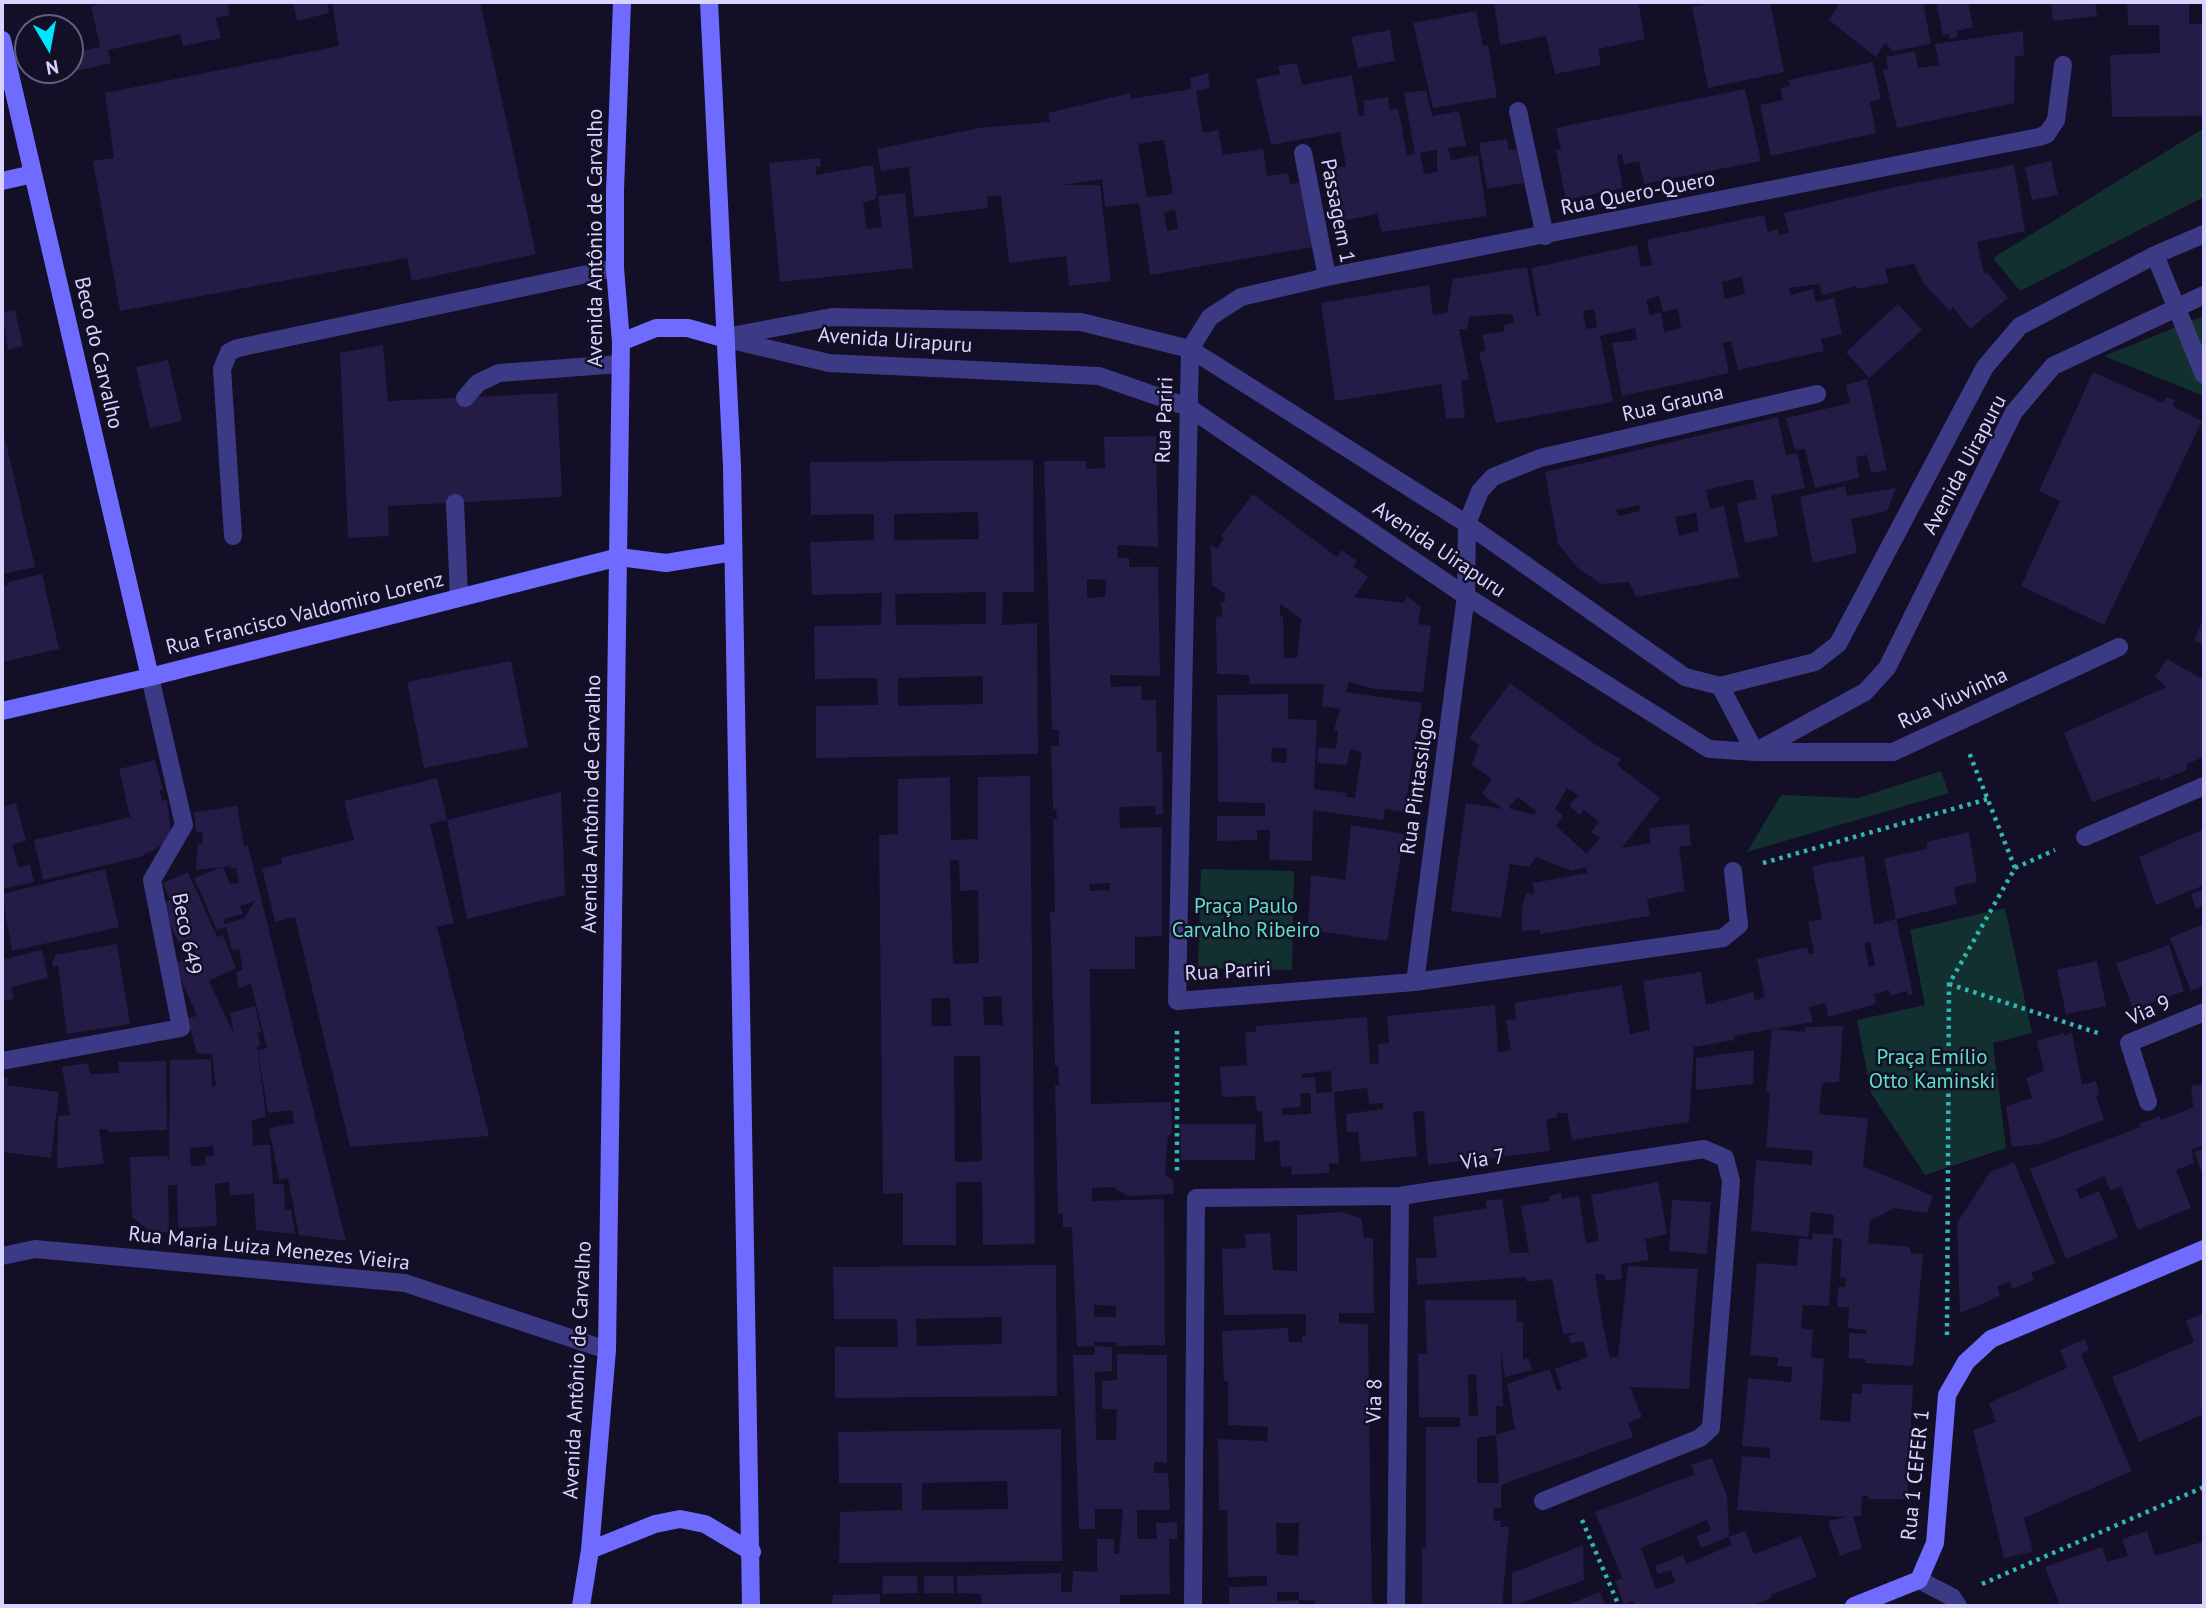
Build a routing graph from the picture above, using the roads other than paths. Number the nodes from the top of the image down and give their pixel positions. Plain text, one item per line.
1 (622, 2) edge
2 (709, 2) edge
3 (2, 40) edge
4 (2063, 65) dead end
5 (1518, 111) dead end
6 (1303, 153) dead end
7 (33, 174) junction
8 (2, 181) edge
9 (2204, 234) edge
10 (1545, 236) junction
11 (2155, 255) junction
12 (615, 268) junction
13 (1327, 277) junction
14 (2204, 295) edge
15 (2177, 307) junction
16 (723, 338) junction
17 (621, 342) junction
18 (1190, 349) junction
19 (621, 364) junction
20 (2204, 375) edge
21 (1817, 394) dead end
22 (465, 398) dead end
23 (1188, 407) junction
24 (455, 503) dead end
25 (1467, 524) junction
26 (233, 536) dead end
27 (733, 552) junction
28 (619, 557) junction
29 (1466, 596) junction
30 (459, 598) junction
31 (2119, 648) dead end
32 (150, 677) junction
33 (1720, 686) junction
34 (2, 711) edge
35 (1755, 752) junction
36 (2204, 786) edge
37 (2085, 837) road end
38 (1733, 871) road end
39 (1415, 982) junction
40 (2204, 1012) edge
41 (2, 1061) edge
42 (2148, 1101) dead end
43 (1400, 1196) junction
44 (2204, 1249) edge
45 (2, 1256) edge
46 (607, 1350) junction
47 (1543, 1501) dead end
48 (590, 1550) junction
49 (752, 1552) junction
50 (1919, 1580) junction
51 (1955, 1602) edge
52 (581, 1606) edge
53 (751, 1606) edge
54 (1193, 1606) edge
55 (1396, 1606) edge
56 (1854, 1606) edge

1 - 12 main road, Avenida Antônio de Carvalho
2 - 16 main road
3 - 7 main road, Beco do Carvalho
4 - 10 street, Rua Quero-Quero
5 - 10 street
6 - 13 street, Passagem 1
7 - 8 main road
7 - 32 main road, Beco do Carvalho
9 - 11 street, Avenida Uirapuru
10 - 13 street, Rua Quero-Quero
11 - 15 street
11 - 33 street, Avenida Uirapuru
12 - 17 main road, Avenida Antônio de Carvalho
12 - 26 street
13 - 18 street, Rua Quero-Quero
14 - 15 street, Avenida Uirapuru
15 - 20 street
15 - 35 street, Avenida Uirapuru
16 - 17 main road
16 - 18 street, Avenida Uirapuru
16 - 23 street, Avenida Uirapuru
16 - 27 main road
17 - 19 main road, Avenida Antônio de Carvalho
18 - 23 street, Rua Pariri
18 - 25 street, Avenida Uirapuru
19 - 22 street
19 - 28 main road, Avenida Antônio de Carvalho
21 - 25 street, Rua Grauna
23 - 29 street, Avenida Uirapuru
23 - 39 street, Rua Pariri
24 - 30 street
25 - 29 street, Rua Pintassilgo
25 - 33 street, Avenida Uirapuru
27 - 28 main road
27 - 49 main road
28 - 30 main road, Rua Francisco Valdomiro Lorenz
28 - 46 main road, Avenida Antônio de Carvalho
29 - 35 street, Avenida Uirapuru
29 - 39 street, Rua Pintassilgo
30 - 32 main road, Rua Francisco Valdomiro Lorenz
31 - 35 street, Rua Viuvinha
32 - 34 main road, Rua Francisco Valdomiro Lorenz
32 - 41 street, Beco 649
33 - 35 street
36 - 37 street
38 - 39 street, Rua Pariri
40 - 42 street, Via 9
43 - 47 street, Via 7
43 - 54 street, Via 7
43 - 55 street, Via 8
44 - 50 main road, Rua 1 CEFER 1
45 - 46 street, Rua Maria Luiza Menezes Vieira
46 - 48 main road, Avenida Antônio de Carvalho
48 - 49 main road
48 - 52 main road, Avenida Antônio de Carvalho
49 - 53 main road
50 - 51 street
50 - 56 main road

